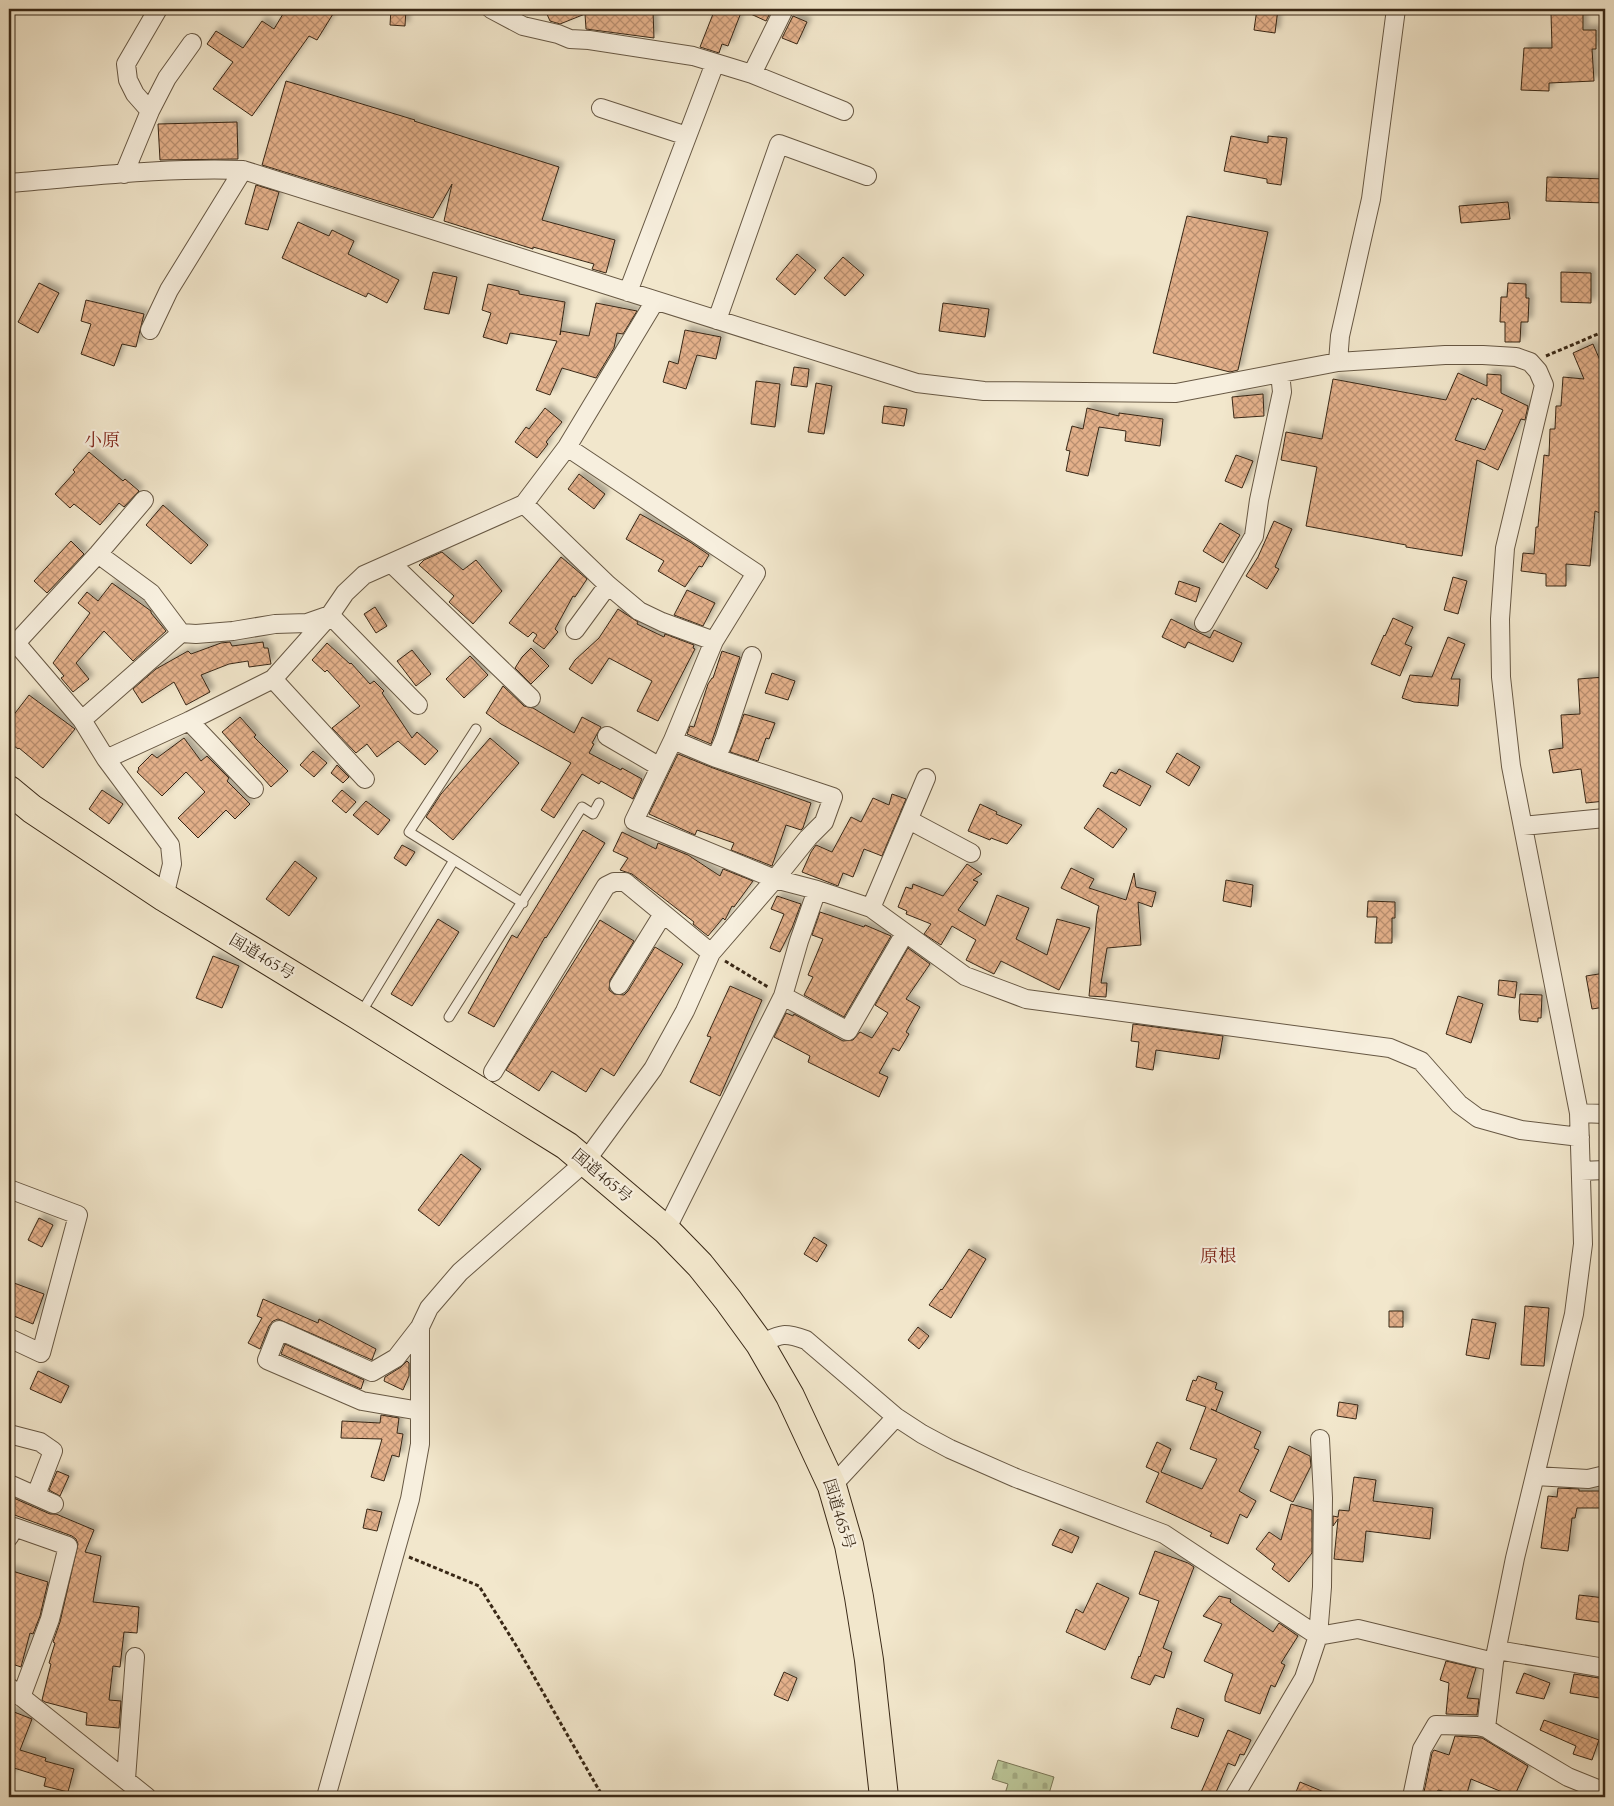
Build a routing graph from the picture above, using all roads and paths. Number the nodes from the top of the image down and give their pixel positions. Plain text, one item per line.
1 (158, 9) edge
2 (490, 9) edge
3 (784, 9) edge
4 (1396, 9) edge
5 (192, 43) dead end
6 (715, 63) junction
7 (752, 74) junction
8 (602, 108) dead end
9 (150, 112) junction
10 (844, 112) dead end
11 (687, 136) junction
12 (243, 170) junction
13 (124, 174) junction
14 (867, 176) dead end
15 (9, 183) edge
16 (628, 292) junction
17 (656, 301) junction
18 (717, 320) junction
19 (150, 330) dead end
20 (1605, 331) edge
21 (1338, 362) junction
22 (1530, 362) junction
23 (1280, 373) junction
24 (567, 447) junction
25 (144, 500) dead end
26 (524, 504) junction
27 (98, 554) junction
28 (391, 563) junction
29 (608, 584) junction
30 (330, 615) junction
31 (1204, 623) dead end
32 (575, 630) dead end
33 (181, 633) junction
34 (12, 641) edge
35 (714, 641) junction
36 (752, 656) dead end
37 (273, 679) junction
38 (531, 698) dead end
39 (418, 705) dead end
40 (82, 720) junction
41 (189, 721) junction
42 (476, 729) dead end
43 (607, 736) dead end
44 (673, 740) junction
45 (106, 758) junction
46 (716, 758) junction
47 (660, 767) junction
48 (926, 778) dead end
49 (365, 779) dead end
50 (254, 789) dead end
51 (9, 790) edge
52 (599, 803) dead end
53 (1605, 818) edge
54 (909, 820) junction
55 (1523, 826) junction
56 (971, 853) dead end
57 (454, 860) junction
58 (776, 879) junction
59 (817, 890) junction
60 (164, 898) junction
61 (522, 903) junction
62 (871, 908) junction
63 (664, 914) junction
64 (905, 933) junction
65 (711, 953) junction
66 (619, 985) dead end
67 (784, 996) junction
68 (359, 1016) junction
69 (449, 1016) dead end
70 (493, 1072) dead end
71 (1579, 1113) junction
72 (1605, 1114) edge
73 (1580, 1137) junction
74 (585, 1162) junction
75 (1605, 1170) edge
76 (1581, 1171) junction
77 (9, 1189) edge
78 (666, 1230) junction
79 (420, 1327) junction
80 (9, 1338) edge
81 (760, 1344) junction
82 (420, 1411) junction
83 (896, 1417) junction
84 (9, 1434) edge
85 (1320, 1439) dead end
86 (1605, 1475) edge
87 (1535, 1476) junction
88 (9, 1484) edge
89 (832, 1486) junction
90 (36, 1495) junction
91 (54, 1504) dead end
92 (9, 1537) edge
93 (395, 1550) junction
94 (1318, 1636) junction
95 (1495, 1656) junction
96 (135, 1657) dead end
97 (1605, 1668) edge
98 (15, 1692) edge
99 (1486, 1728) junction
100 (126, 1779) junction
101 (1605, 1792) edge
102 (147, 1797) edge
103 (326, 1797) edge
104 (603, 1797) edge
105 (884, 1797) edge
106 (1234, 1797) edge
107 (1412, 1797) edge

1 - 9 street
2 - 6 street
3 - 7 street
4 - 21 street
5 - 9 street
6 - 7 street
6 - 11 street
7 - 10 street
8 - 11 street
9 - 13 street
11 - 16 street
12 - 13 street
12 - 16 street
12 - 19 street
13 - 15 street
14 - 18 street
16 - 17 street
17 - 18 street
17 - 24 street
18 - 23 street
20 - 22 path
21 - 22 street
21 - 23 street
22 - 55 street
23 - 31 street
24 - 26 street
24 - 35 street
25 - 27 street
26 - 28 street
26 - 29 street
27 - 33 street
27 - 34 street
28 - 30 street
28 - 38 street
29 - 32 street
29 - 35 street
30 - 33 street
30 - 37 street
30 - 39 street
33 - 40 street
34 - 40 street
35 - 44 street
36 - 46 street
37 - 41 street
37 - 49 street
40 - 45 street
41 - 45 street
41 - 50 street
42 - 57 lane
43 - 47 street
44 - 46 street
44 - 47 street
45 - 60 street
46 - 58 street
47 - 58 street
48 - 54 street
51 - 60 highway, 国道465号
52 - 61 lane
53 - 55 street
54 - 56 street
54 - 62 street
55 - 71 street
57 - 61 lane
57 - 68 lane
58 - 59 street
58 - 65 street
59 - 62 street
59 - 67 street
60 - 68 highway, 国道465号
61 - 69 lane
62 - 64 street
63 - 65 street
63 - 66 street
63 - 70 street
64 - 67 street
64 - 73 street
65 - 67 path
65 - 74 street
67 - 78 street
68 - 74 highway, 国道465号
71 - 72 street
71 - 73 street
73 - 76 street
74 - 78 highway, 国道465号
74 - 79 street
75 - 76 street
76 - 87 street
77 - 80 street
78 - 81 highway, 国道465号
79 - 82 street
79 - 82 street
81 - 83 street
81 - 89 highway, 国道465号
82 - 93 street
83 - 89 street
83 - 94 street
84 - 90 street
85 - 94 street
86 - 87 street
87 - 95 street
88 - 90 street
89 - 105 highway, 国道465号
90 - 91 street
92 - 98 street
93 - 103 street
93 - 104 path
94 - 95 street
94 - 106 street
95 - 97 street
95 - 99 street
96 - 100 street
98 - 100 street
99 - 101 street
99 - 107 street
100 - 102 street

